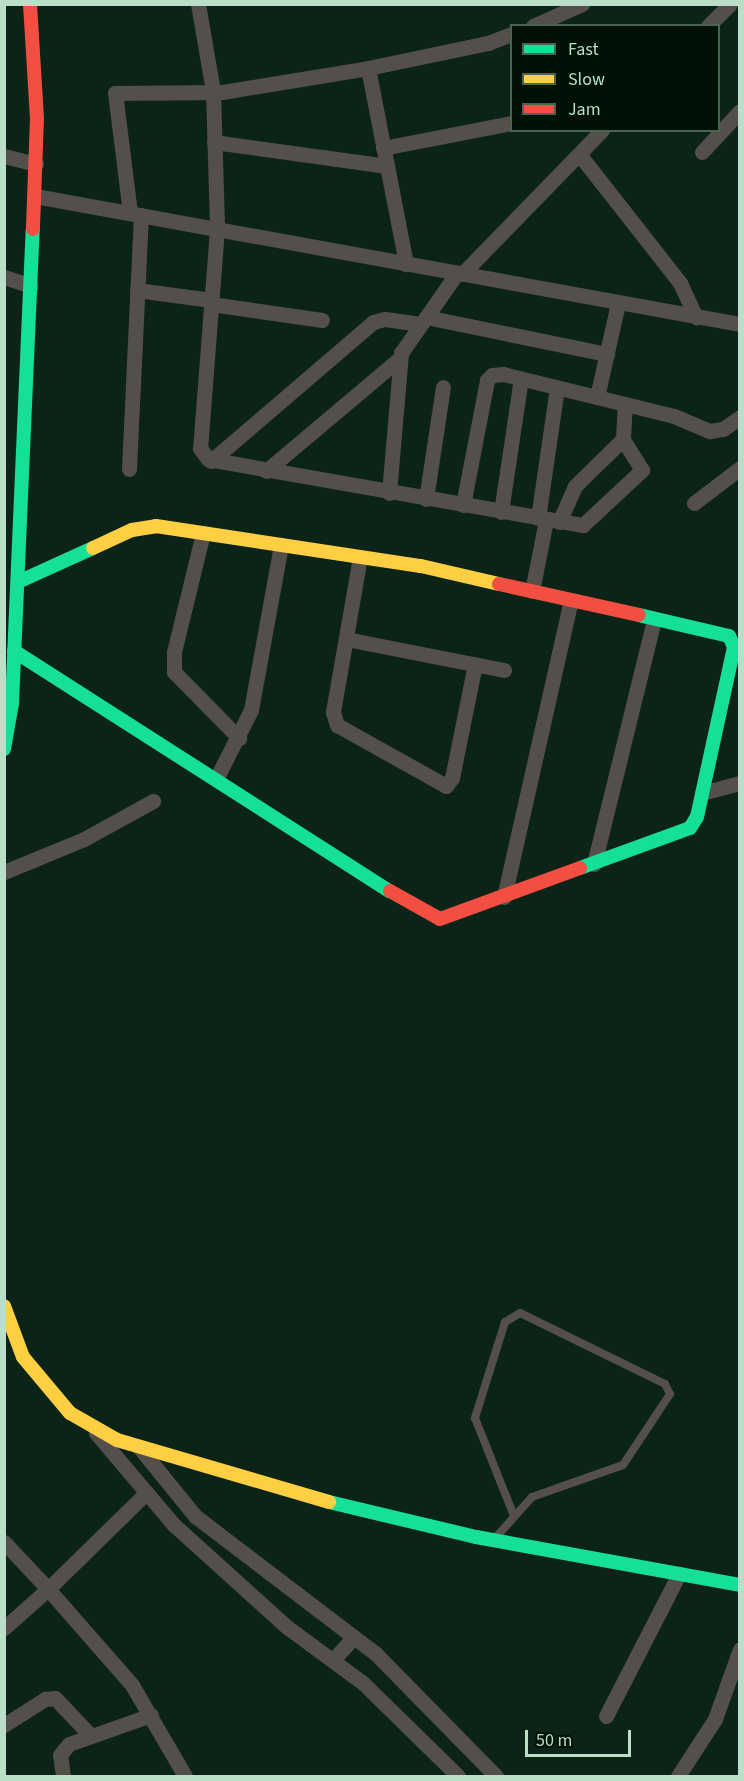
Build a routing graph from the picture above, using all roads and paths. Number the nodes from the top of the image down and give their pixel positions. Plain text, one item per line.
1 (30, 4) edge
2 (198, 4) edge
3 (582, 4) edge
4 (729, 4) edge
5 (537, 24) edge
6 (710, 24) edge
7 (510, 35) edge
8 (368, 68) junction
9 (213, 91) junction
10 (740, 111) edge
11 (510, 123) edge
12 (600, 132) edge
13 (214, 142) junction
14 (383, 148) junction
15 (702, 152) dead end
16 (579, 154) junction
17 (4, 156) edge
18 (36, 164) junction
19 (387, 166) junction
20 (35, 196) junction
21 (135, 214) junction
22 (217, 229) junction
23 (406, 264) junction
24 (460, 274) junction
25 (4, 277) edge
26 (31, 286) junction
27 (137, 290) junction
28 (211, 302) junction
29 (618, 303) junction
30 (696, 317) junction
31 (322, 320) dead end
32 (423, 321) junction
33 (740, 324) edge
34 (607, 354) junction
35 (400, 358) junction
36 (521, 378) junction
37 (443, 387) dead end
38 (558, 387) junction
39 (597, 397) junction
40 (625, 404) junction
41 (740, 417) edge
42 (623, 439) junction
43 (211, 461) junction
44 (740, 468) edge
45 (129, 469) dead end
46 (266, 471) junction
47 (389, 493) junction
48 (426, 499) junction
49 (694, 503) dead end
50 (463, 505) junction
51 (501, 512) junction
52 (548, 520) junction
53 (203, 533) junction
54 (281, 545) junction
55 (12, 552) edge
56 (360, 557) junction
57 (18, 582) junction
58 (532, 591) junction
59 (571, 600) junction
60 (654, 619) junction
61 (735, 636) edge
62 (346, 639) junction
63 (14, 651) junction
64 (475, 664) junction
65 (504, 670) dead end
66 (8, 710) edge
67 (239, 738) junction
68 (4, 748) edge
69 (216, 779) junction
70 (740, 783) edge
71 (702, 794) junction
72 (153, 801) dead end
73 (594, 864) junction
74 (4, 872) edge
75 (504, 897) junction
76 (5, 1308) edge
77 (88, 1424) junction
78 (139, 1447) junction
79 (146, 1493) junction
80 (514, 1516) junction
81 (494, 1540) junction
82 (4, 1542) edge
83 (679, 1574) junction
84 (740, 1585) edge
85 (48, 1589) junction
86 (4, 1628) edge
87 (354, 1637) junction
88 (739, 1653) edge
89 (333, 1660) junction
90 (151, 1715) junction
91 (606, 1716) dead end
92 (4, 1725) edge
93 (91, 1736) junction
94 (63, 1776) edge
95 (185, 1776) edge
96 (458, 1776) edge
97 (496, 1776) edge
98 (678, 1776) edge

1 - 18 street
2 - 9 street
3 - 5 street
4 - 6 street
7 - 8 street
8 - 9 street
8 - 14 street
9 - 13 street
9 - 21 street
10 - 15 street
11 - 14 street
12 - 16 street
13 - 19 street
13 - 22 street
14 - 19 street
16 - 24 street
16 - 30 street
17 - 18 street
18 - 20 street
19 - 23 street
20 - 21 street
20 - 26 street
21 - 22 street
21 - 27 street
22 - 23 street
22 - 28 street
23 - 24 street
24 - 29 street
24 - 32 street
25 - 26 street
26 - 55 street
27 - 28 street
27 - 45 street
28 - 31 street
28 - 43 street
29 - 30 street
29 - 34 street
30 - 33 street
32 - 34 street
32 - 35 street
32 - 43 street
34 - 39 street
35 - 46 street
35 - 47 street
36 - 38 street
36 - 50 street
36 - 51 street
37 - 48 street
38 - 39 street
38 - 52 street
39 - 40 street
40 - 41 street
40 - 42 street
42 - 52 street
42 - 52 street
43 - 46 street
44 - 49 street
46 - 47 street
47 - 48 street
48 - 50 street
50 - 51 street
51 - 52 street
52 - 58 street
53 - 54 street
53 - 57 street
53 - 67 street
54 - 56 street
54 - 67 street
55 - 57 street
56 - 58 street
56 - 62 street
57 - 63 street
58 - 59 street
59 - 60 street
59 - 75 street
60 - 61 street
60 - 73 street
61 - 71 street
62 - 64 street
62 - 64 street
63 - 66 street
63 - 69 street
64 - 65 street
66 - 68 street
67 - 69 street
69 - 75 street
70 - 71 street
71 - 73 street
72 - 74 street
73 - 75 street
76 - 77 street
77 - 78 street
77 - 79 street
78 - 81 street
78 - 87 street
79 - 85 street
79 - 89 street
80 - 80 lane
80 - 81 lane
81 - 83 street
82 - 85 street
83 - 84 street
83 - 91 street
85 - 86 street
85 - 90 street
87 - 89 street
87 - 97 street
88 - 98 street
89 - 96 street
90 - 93 street
90 - 95 street
92 - 93 street
93 - 94 street

